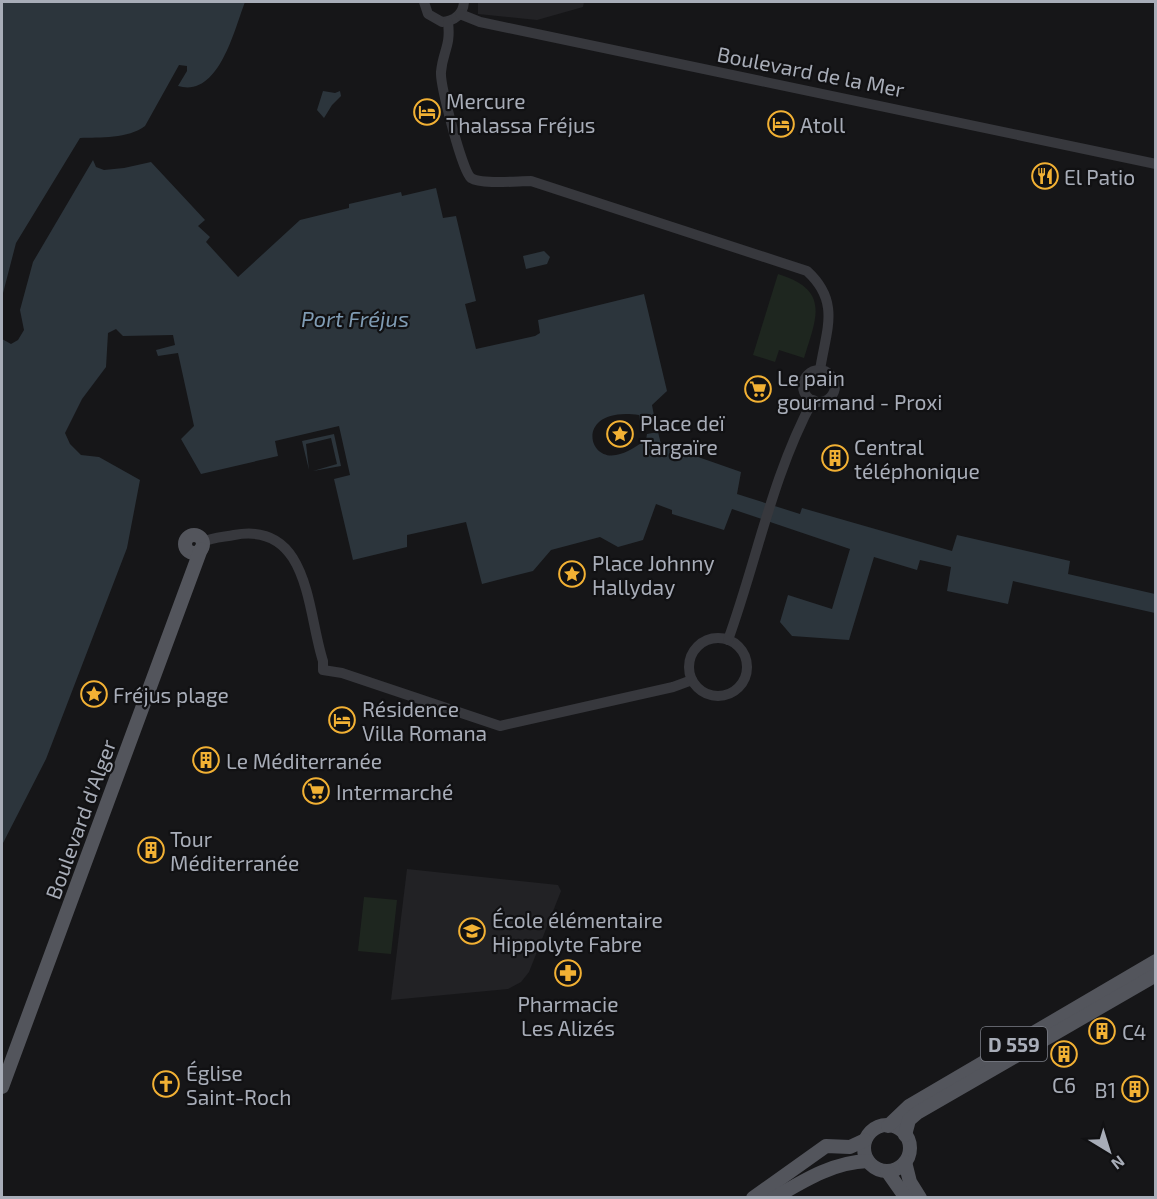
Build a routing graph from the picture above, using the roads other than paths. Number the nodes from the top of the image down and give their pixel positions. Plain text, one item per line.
1 (424, 2) edge
2 (464, 2) edge
3 (460, 14) junction
4 (448, 22) junction
5 (1155, 164) edge
6 (820, 370) junction
7 (813, 400) junction
8 (198, 548) joint
9 (728, 640) junction
10 (692, 680) junction
11 (1155, 961) edge
12 (1155, 975) edge
13 (2, 1087) edge
14 (888, 1125) junction
15 (905, 1135) junction
16 (865, 1140) junction
17 (868, 1161) junction
18 (905, 1162) junction
19 (886, 1172) junction
20 (753, 1197) edge
21 (774, 1197) edge
22 (906, 1197) edge
23 (920, 1197) edge

1 - 4 street
2 - 3 street
3 - 4 street
3 - 5 street, Boulevard de la Mer
4 - 6 street
6 - 7 street
6 - 7 street
7 - 9 street
8 - 10 street
8 - 13 main road, Boulevard d'Alger
9 - 10 street
9 - 10 street
11 - 14 main road, D 559
12 - 15 main road, D 559
14 - 15 main road
14 - 16 main road
15 - 18 main road
16 - 17 main road
16 - 20 main road
17 - 19 main road
17 - 21 main road
18 - 19 main road
18 - 23 main road
19 - 22 main road

